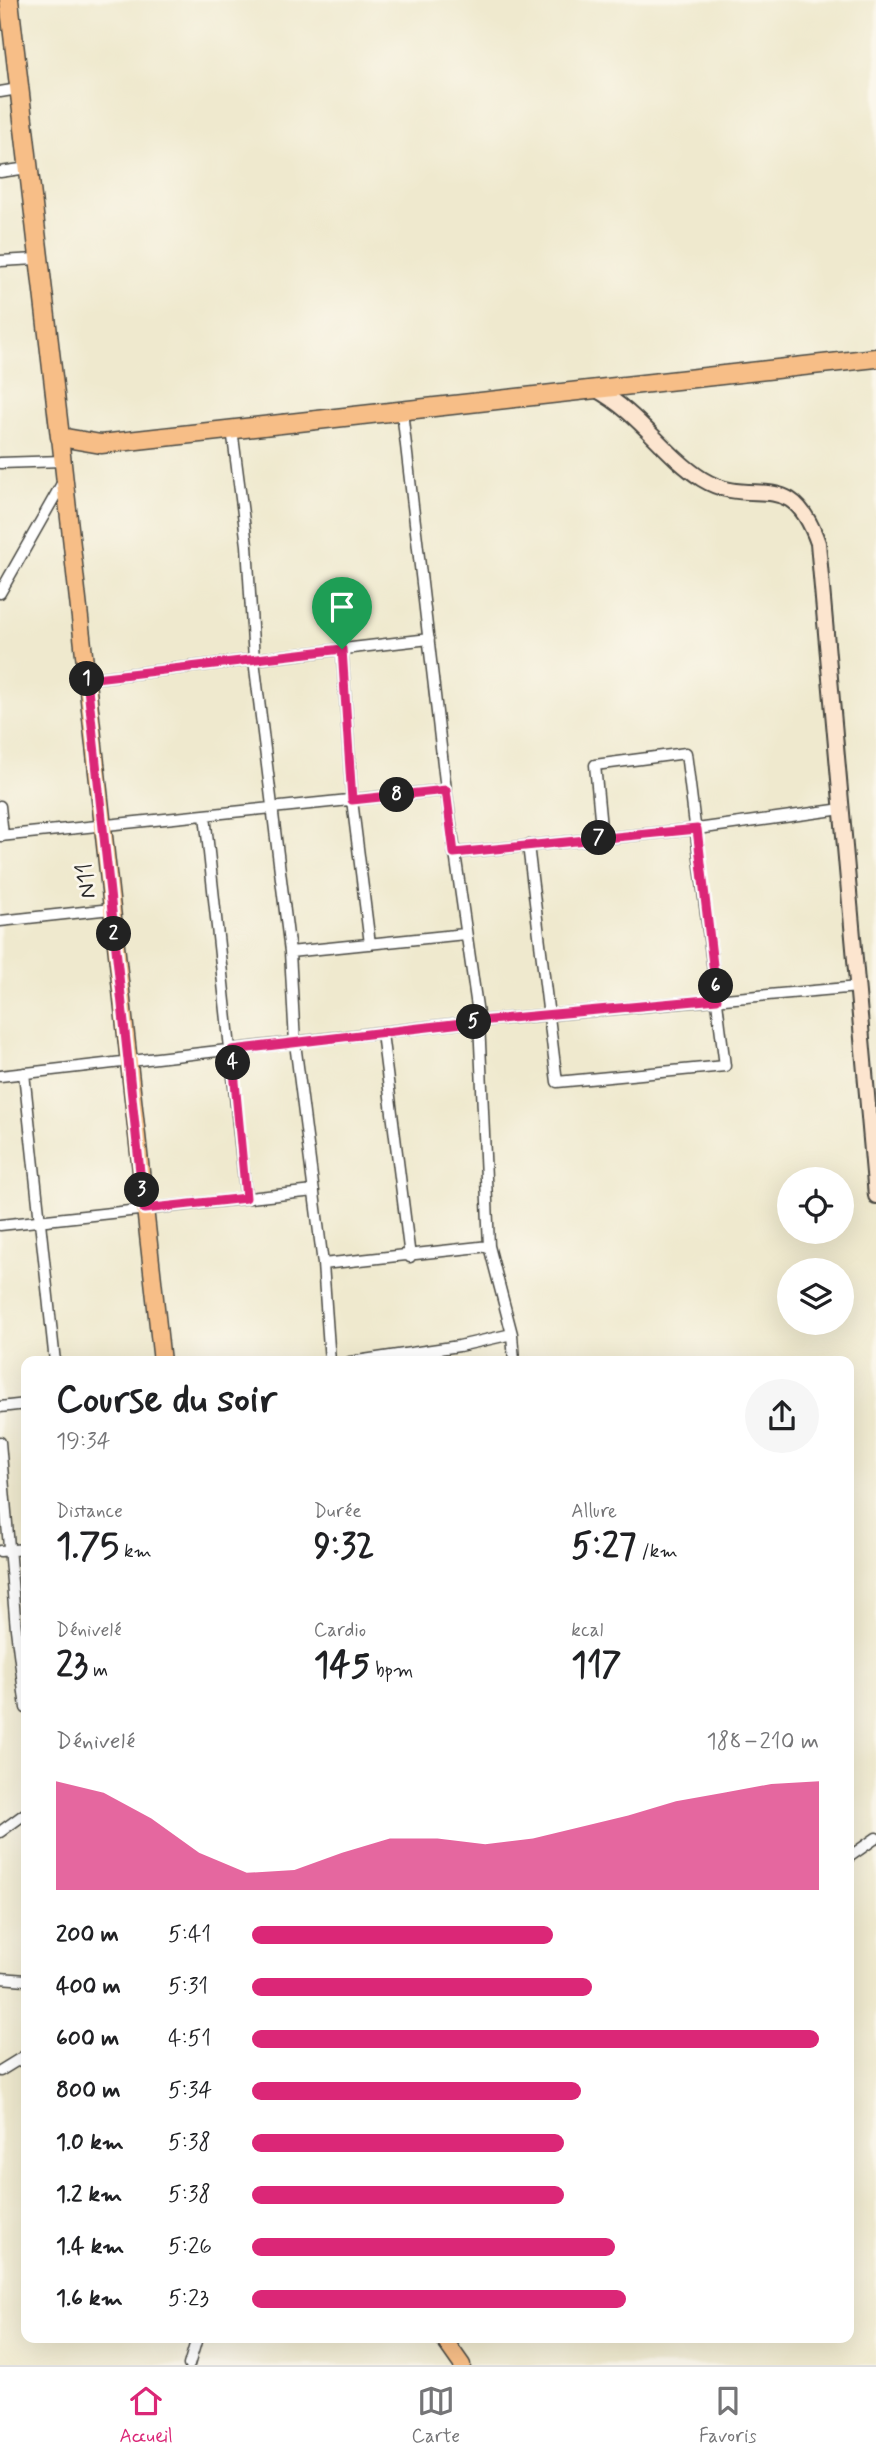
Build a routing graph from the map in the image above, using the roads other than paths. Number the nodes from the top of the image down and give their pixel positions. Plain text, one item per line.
1 (9, 0) edge
2 (9, 91) edge
3 (27, 169) junction
4 (0, 172) edge
5 (37, 259) junction
6 (0, 261) edge
7 (876, 358) edge
8 (595, 389) junction
9 (402, 411) junction
10 (232, 429) junction
11 (60, 438) junction
12 (63, 461) junction
13 (0, 463) edge
14 (65, 480) junction
15 (0, 593) edge
16 (429, 639) junction
17 (342, 649) junction
18 (254, 660) junction
19 (87, 679) junction
20 (446, 790) junction
21 (352, 800) junction
22 (0, 806) edge
23 (271, 808) junction
24 (842, 809) junction
25 (205, 815) junction
26 (102, 826) junction
27 (697, 829) junction
28 (2, 836) edge
29 (602, 838) junction
30 (528, 845) junction
31 (454, 853) junction
32 (111, 909) junction
33 (0, 921) edge
34 (466, 934) junction
35 (370, 944) junction
36 (290, 952) junction
37 (858, 987) junction
38 (717, 999) junction
39 (548, 1015) junction
40 (479, 1021) junction
41 (382, 1033) junction
42 (295, 1043) junction
43 (232, 1050) junction
44 (128, 1062) junction
45 (24, 1073) junction
46 (0, 1076) edge
47 (314, 1191) junction
48 (876, 1196) edge
49 (246, 1198) junction
50 (144, 1209) junction
51 (39, 1220) junction
52 (0, 1225) edge
53 (489, 1246) junction
54 (410, 1257) junction
55 (323, 1264) junction
56 (512, 1334) junction
57 (54, 1356) edge
58 (161, 1356) edge
59 (330, 1356) edge
60 (391, 1356) edge
61 (513, 1356) edge
62 (21, 1405) edge
63 (0, 1407) edge
64 (0, 1442) edge
65 (2, 1485) edge
66 (4, 1554) edge
67 (21, 1673) edge
68 (21, 1817) edge
69 (0, 1832) edge
70 (876, 1838) edge
71 (854, 1853) edge
72 (0, 1978) edge
73 (21, 1980) edge
74 (21, 2058) edge
75 (0, 2071) edge
76 (196, 2343) edge
77 (447, 2343) edge
78 (189, 2365) edge
79 (462, 2365) edge

1 - 2 highway
2 - 3 highway
3 - 4 street
3 - 5 highway
5 - 6 street
5 - 11 highway
7 - 8 highway
8 - 9 highway
8 - 24 street
9 - 10 highway
9 - 16 street
10 - 11 highway
10 - 18 street
11 - 12 main road, N11
12 - 13 street
12 - 14 main road, N11
14 - 15 street
14 - 19 main road, N11
16 - 17 street
16 - 20 street
17 - 18 street
17 - 21 street
18 - 19 street
18 - 23 street
19 - 26 main road, N11
20 - 21 street
20 - 31 street
21 - 23 street
21 - 35 street
22 - 28 street
23 - 25 street
23 - 36 street
24 - 27 street
24 - 37 street
25 - 26 street
25 - 43 street
26 - 28 street
26 - 32 main road, N11
27 - 29 street
27 - 29 street
27 - 38 street
29 - 30 street
30 - 31 street
30 - 39 street
31 - 34 street
32 - 33 street
32 - 44 main road, N11
34 - 35 street
34 - 40 street
35 - 36 street
36 - 42 street
37 - 38 street
37 - 48 street
38 - 39 street
38 - 39 street
39 - 40 street
40 - 41 street
40 - 53 street
41 - 42 street
41 - 54 street
42 - 43 street
42 - 47 street
43 - 44 street
43 - 49 street
44 - 45 street
44 - 50 main road, N11
45 - 46 street
45 - 51 street
47 - 49 street
47 - 55 street
49 - 50 street
50 - 51 street
50 - 58 main road, N11
51 - 52 street
51 - 57 street
53 - 54 street
53 - 56 street
54 - 55 street
55 - 59 street
56 - 60 street
56 - 61 street
62 - 63 street
64 - 65 street
65 - 66 street
66 - 67 street
68 - 69 street
70 - 71 street
72 - 73 street
74 - 75 street
76 - 78 street
77 - 79 main road

